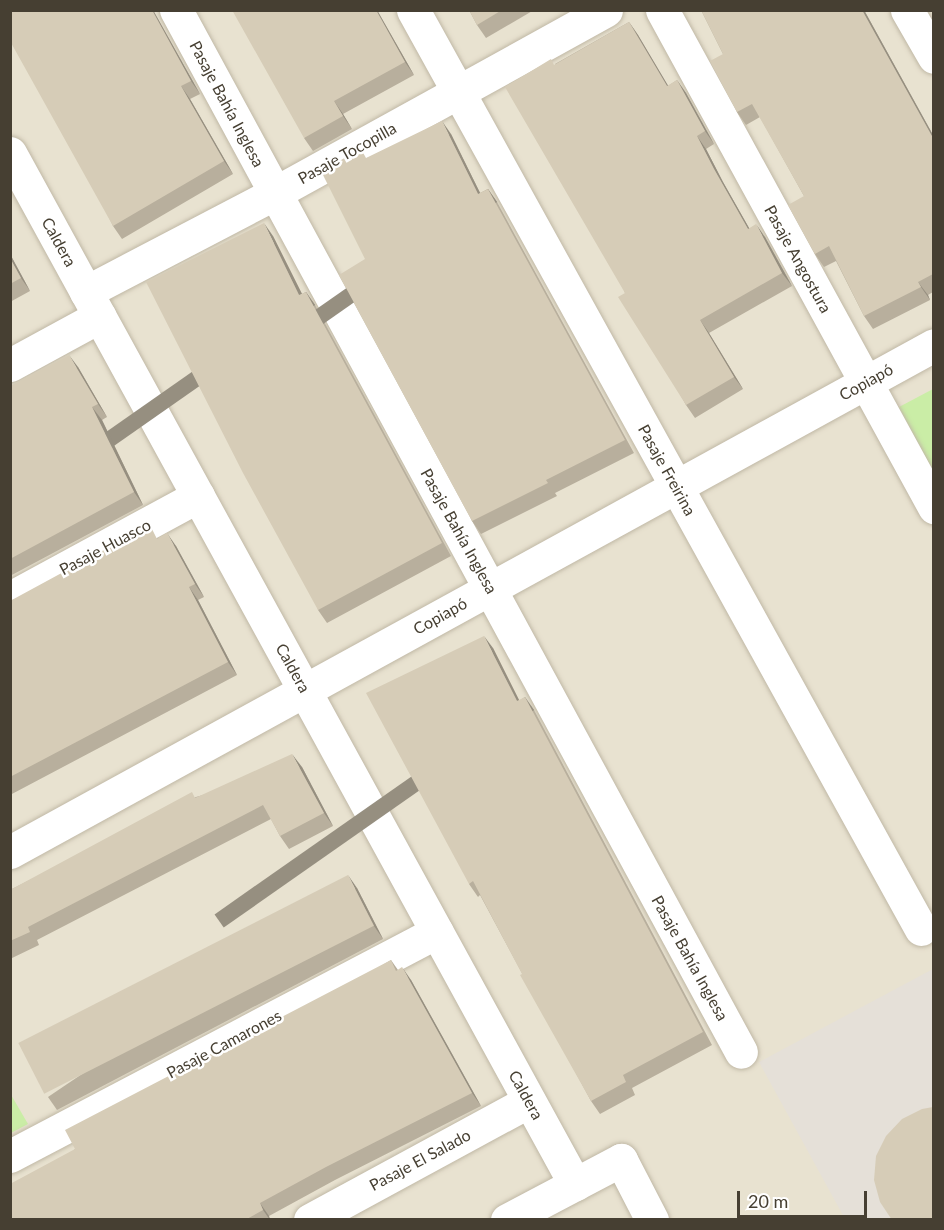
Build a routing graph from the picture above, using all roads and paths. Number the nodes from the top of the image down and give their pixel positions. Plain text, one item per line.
1 (176, 10) edge
2 (413, 10) edge
3 (606, 10) edge
4 (662, 10) edge
5 (907, 10) edge
6 (933, 57) edge
7 (458, 92) junction
8 (10, 153) edge
9 (275, 193) junction
10 (93, 304) junction
11 (933, 345) edge
12 (10, 365) edge
13 (865, 382) junction
14 (676, 486) junction
15 (198, 496) junction
16 (933, 507) edge
17 (490, 588) junction
18 (10, 598) edge
19 (305, 690) junction
20 (10, 852) edge
21 (921, 929) dead end
22 (437, 932) junction
23 (741, 1052) dead end
24 (530, 1101) junction
25 (10, 1156) edge
26 (575, 1184) junction
27 (310, 1220) edge
28 (507, 1220) edge
29 (652, 1220) edge

1 - 9 street, Pasaje Bahía Inglesa
2 - 7 street, Pasaje Freirina
3 - 7 street, Pasaje Tocopilla
4 - 13 street, Pasaje Angostura
5 - 6 street
7 - 9 street, Pasaje Tocopilla
7 - 14 street, Pasaje Freirina
8 - 10 street, Caldera
9 - 10 street, Pasaje Tocopilla
9 - 17 street, Pasaje Bahía Inglesa
10 - 12 street, Pasaje Tocopilla
10 - 15 street, Caldera
11 - 13 street, Copiapó
13 - 14 street, Copiapó
13 - 16 street, Pasaje Angostura
14 - 17 street, Copiapó
14 - 21 street, Pasaje Freirina
15 - 18 street, Pasaje Huasco
15 - 19 street, Caldera
17 - 19 street, Copiapó
17 - 23 street, Pasaje Bahía Inglesa
19 - 20 street, Copiapó
19 - 22 street, Caldera
22 - 24 street, Caldera
22 - 25 street, Pasaje Camarones
24 - 26 street, Caldera
24 - 27 street, Pasaje El Salado
26 - 28 street
26 - 29 street

